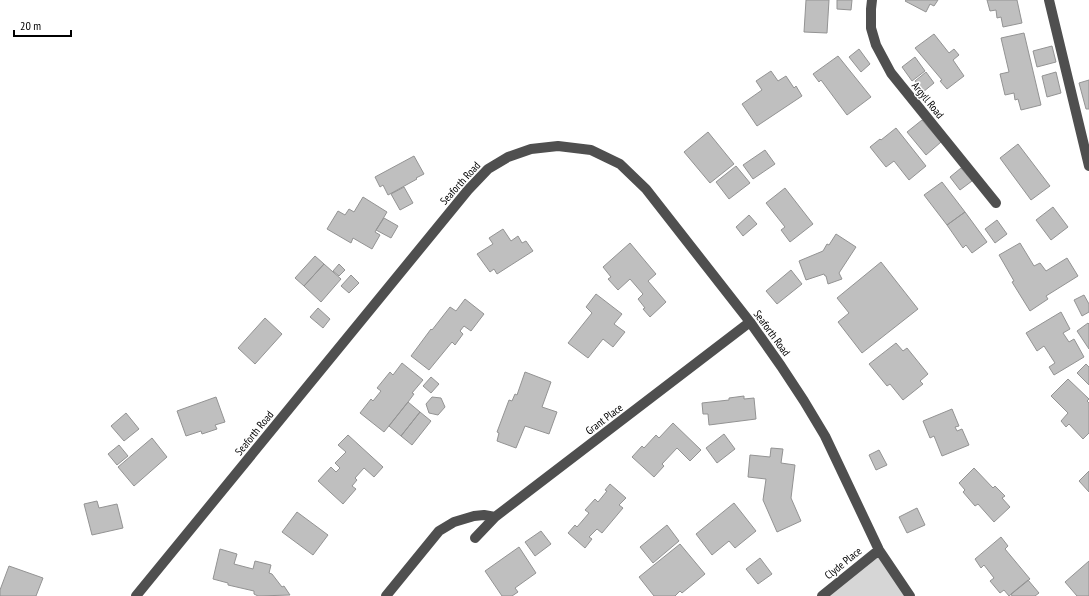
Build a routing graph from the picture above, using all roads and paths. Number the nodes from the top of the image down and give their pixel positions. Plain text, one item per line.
1 (872, 0) edge
2 (1049, 0) edge
3 (1089, 166) edge
4 (996, 203) dead end
5 (750, 322) junction
6 (495, 518) junction
7 (475, 538) dead end
8 (879, 550) junction
9 (136, 596) edge
10 (386, 596) edge
11 (822, 596) edge
12 (910, 596) edge

1 - 4 street, Argyll Road
2 - 3 street
5 - 6 street, Grant Place
5 - 8 street, Seaforth Road
5 - 9 street, Seaforth Road
6 - 7 street, Grant Place
6 - 10 street
8 - 11 street, Clyde Place
8 - 12 street, Seaforth Road

